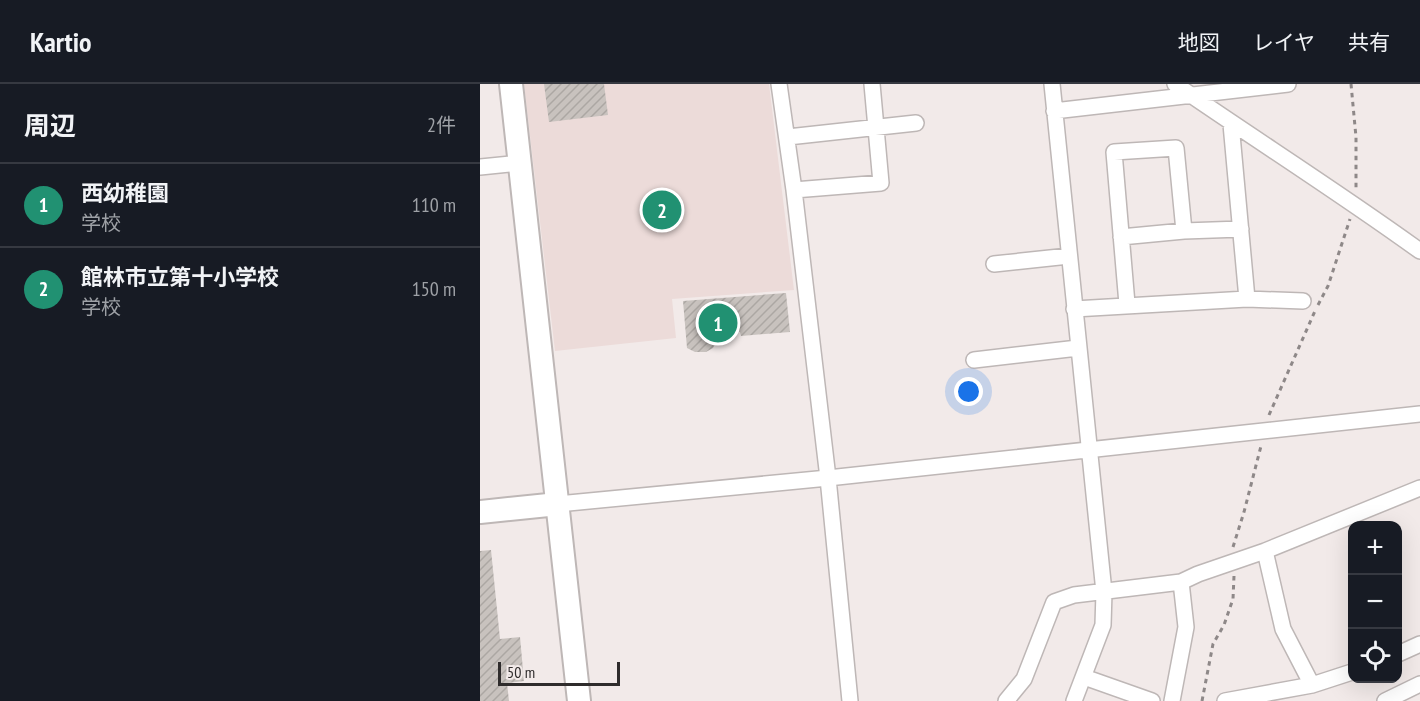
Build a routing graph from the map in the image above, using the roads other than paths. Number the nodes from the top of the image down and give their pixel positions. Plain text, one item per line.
1 (511, 84) edge
2 (779, 84) edge
3 (872, 84) edge
4 (1052, 84) edge
5 (1175, 84) edge
6 (1288, 84) edge
7 (1193, 97) junction
8 (1054, 111) junction
9 (916, 123) dead end
10 (1232, 124) junction
11 (875, 127) junction
12 (788, 137) junction
13 (520, 163) junction
14 (480, 167) edge
15 (794, 190) junction
16 (1241, 229) junction
17 (1184, 231) junction
18 (1121, 237) junction
19 (1420, 251) edge
20 (1069, 256) junction
21 (994, 264) dead end
22 (1247, 299) junction
23 (1303, 301) dead end
24 (1127, 304) junction
25 (1074, 309) junction
26 (1078, 348) junction
27 (974, 360) dead end
28 (1420, 414) edge
29 (1088, 448) junction
30 (828, 478) junction
31 (1420, 488) edge
32 (558, 504) junction
33 (480, 512) edge
34 (1265, 551) junction
35 (1181, 582) junction
36 (1104, 592) junction
37 (1420, 644) edge
38 (1402, 652) edge
39 (1348, 674) edge
40 (1084, 677) junction
41 (1420, 684) edge
42 (1312, 685) junction
43 (1174, 700) edge
44 (579, 701) edge
45 (850, 701) edge
46 (1006, 701) edge
47 (1074, 701) edge
48 (1152, 701) edge
49 (1225, 701) edge
50 (1385, 701) edge

1 - 13 street
2 - 12 street
3 - 11 street
4 - 8 street
5 - 7 street
6 - 7 street
7 - 8 street
7 - 10 street
8 - 20 street
9 - 11 street
10 - 16 street
10 - 19 street
11 - 12 street
11 - 15 street
12 - 15 street
13 - 14 street
13 - 32 street
15 - 30 street
16 - 17 street
16 - 22 street
17 - 18 street
17 - 18 street
18 - 24 street
20 - 21 street
20 - 25 street
22 - 23 street
22 - 24 street
24 - 25 street
25 - 26 street
26 - 27 street
26 - 29 street
28 - 29 street
29 - 30 street
29 - 36 street
30 - 32 street
30 - 45 street
31 - 34 street
32 - 33 street
32 - 44 street
34 - 35 street
34 - 42 street
35 - 36 street
35 - 43 street
36 - 40 street
36 - 46 street
37 - 38 street
39 - 42 street
40 - 47 street
40 - 48 street
41 - 50 street
42 - 49 street

